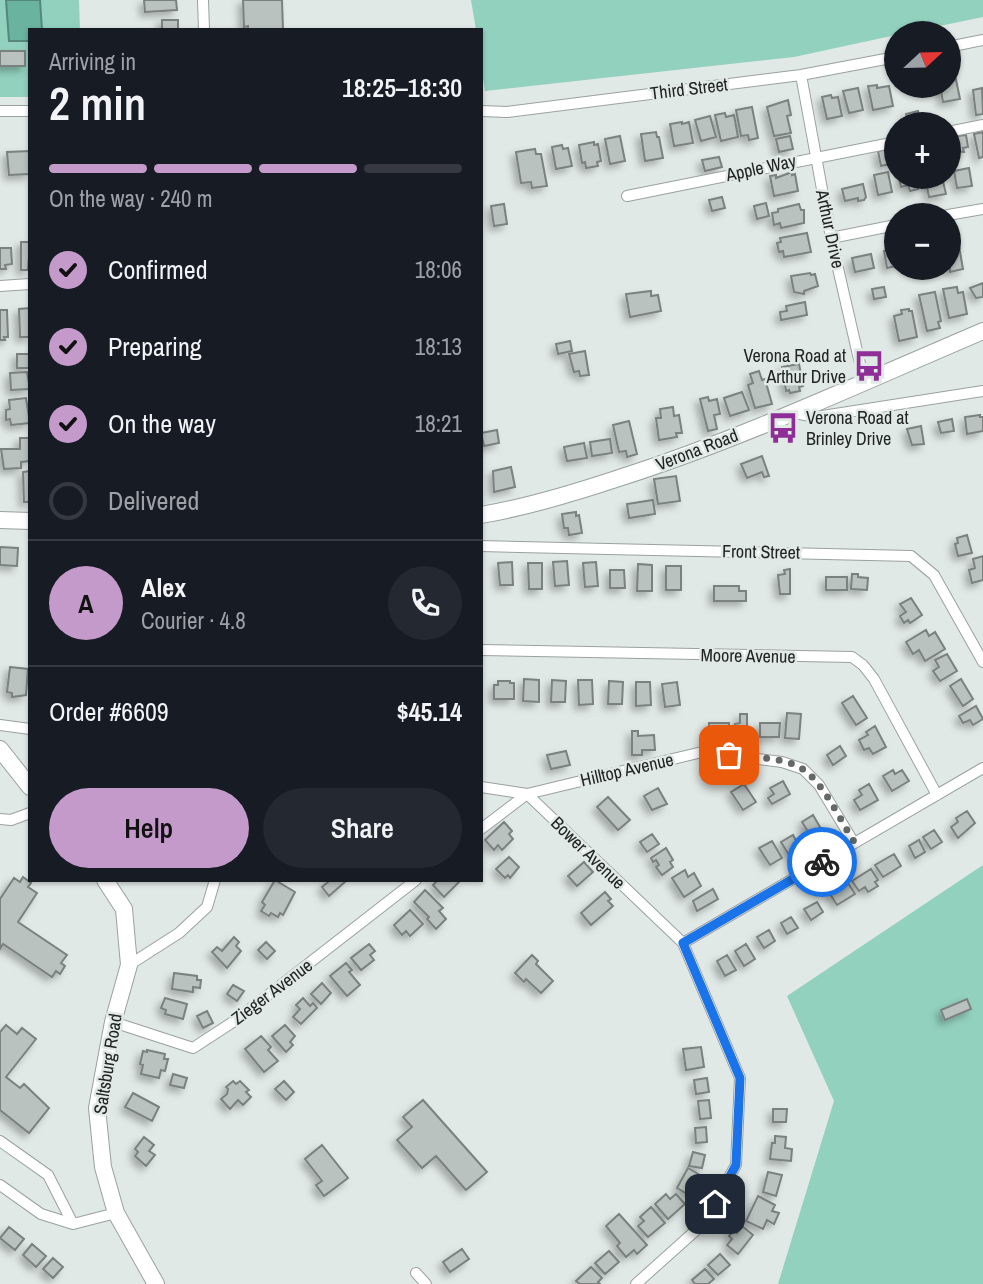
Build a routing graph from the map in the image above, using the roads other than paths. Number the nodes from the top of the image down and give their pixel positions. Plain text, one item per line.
1 (203, 0) edge
2 (204, 28) edge
3 (983, 40) edge
4 (961, 44) edge
5 (884, 59) edge
6 (801, 75) junction
7 (0, 111) edge
8 (28, 111) edge
9 (483, 111) edge
10 (983, 125) edge
11 (961, 129) edge
12 (884, 144) edge
13 (815, 157) junction
14 (626, 196) dead end
15 (983, 209) edge
16 (961, 213) edge
17 (884, 227) edge
18 (831, 238) junction
19 (28, 284) edge
20 (0, 286) edge
21 (983, 331) edge
22 (864, 381) junction
23 (983, 391) edge
24 (791, 413) junction
25 (483, 515) edge
26 (0, 520) edge
27 (28, 521) edge
28 (483, 545) edge
29 (483, 650) edge
30 (983, 662) edge
31 (0, 725) edge
32 (28, 729) edge
33 (0, 749) edge
34 (983, 768) edge
35 (28, 784) edge
36 (483, 788) edge
37 (527, 794) junction
38 (937, 795) junction
39 (28, 814) edge
40 (0, 819) edge
41 (483, 827) edge
42 (855, 843) junction
43 (107, 882) edge
44 (214, 882) edge
45 (413, 882) edge
46 (683, 943) junction
47 (129, 965) junction
48 (113, 1022) junction
49 (0, 1141) edge
50 (0, 1185) edge
51 (116, 1213) junction
52 (73, 1224) junction
53 (416, 1273) dead end
54 (156, 1284) edge
55 (426, 1284) edge
56 (636, 1284) edge

1 - 2 street
3 - 4 street
5 - 6 street, Third Street
6 - 9 street, Third Street
6 - 13 street, Arthur Drive
7 - 8 street
10 - 11 street
12 - 13 street, Apple Way
13 - 14 street, Apple Way
13 - 18 street, Arthur Drive
15 - 16 street
17 - 18 street
18 - 22 street, Arthur Drive
19 - 20 street
21 - 22 street, Verona Road
22 - 24 street, Verona Road
23 - 24 street
24 - 25 street, Verona Road
26 - 27 street
28 - 30 street, Front Street
29 - 38 street, Moore Avenue
31 - 32 street
33 - 35 street
34 - 38 street
36 - 37 street
37 - 41 street
37 - 42 street, Hilltop Avenue
37 - 46 street, Bower Avenue
38 - 42 street
39 - 40 street
42 - 46 street
43 - 47 street, Saltsburg Road
44 - 47 street
45 - 48 street, Zieger Avenue
46 - 56 street
47 - 48 street, Saltsburg Road
48 - 51 street, Saltsburg Road
49 - 52 street
50 - 52 street
51 - 52 street
51 - 54 street, Saltsburg Road
53 - 55 street

